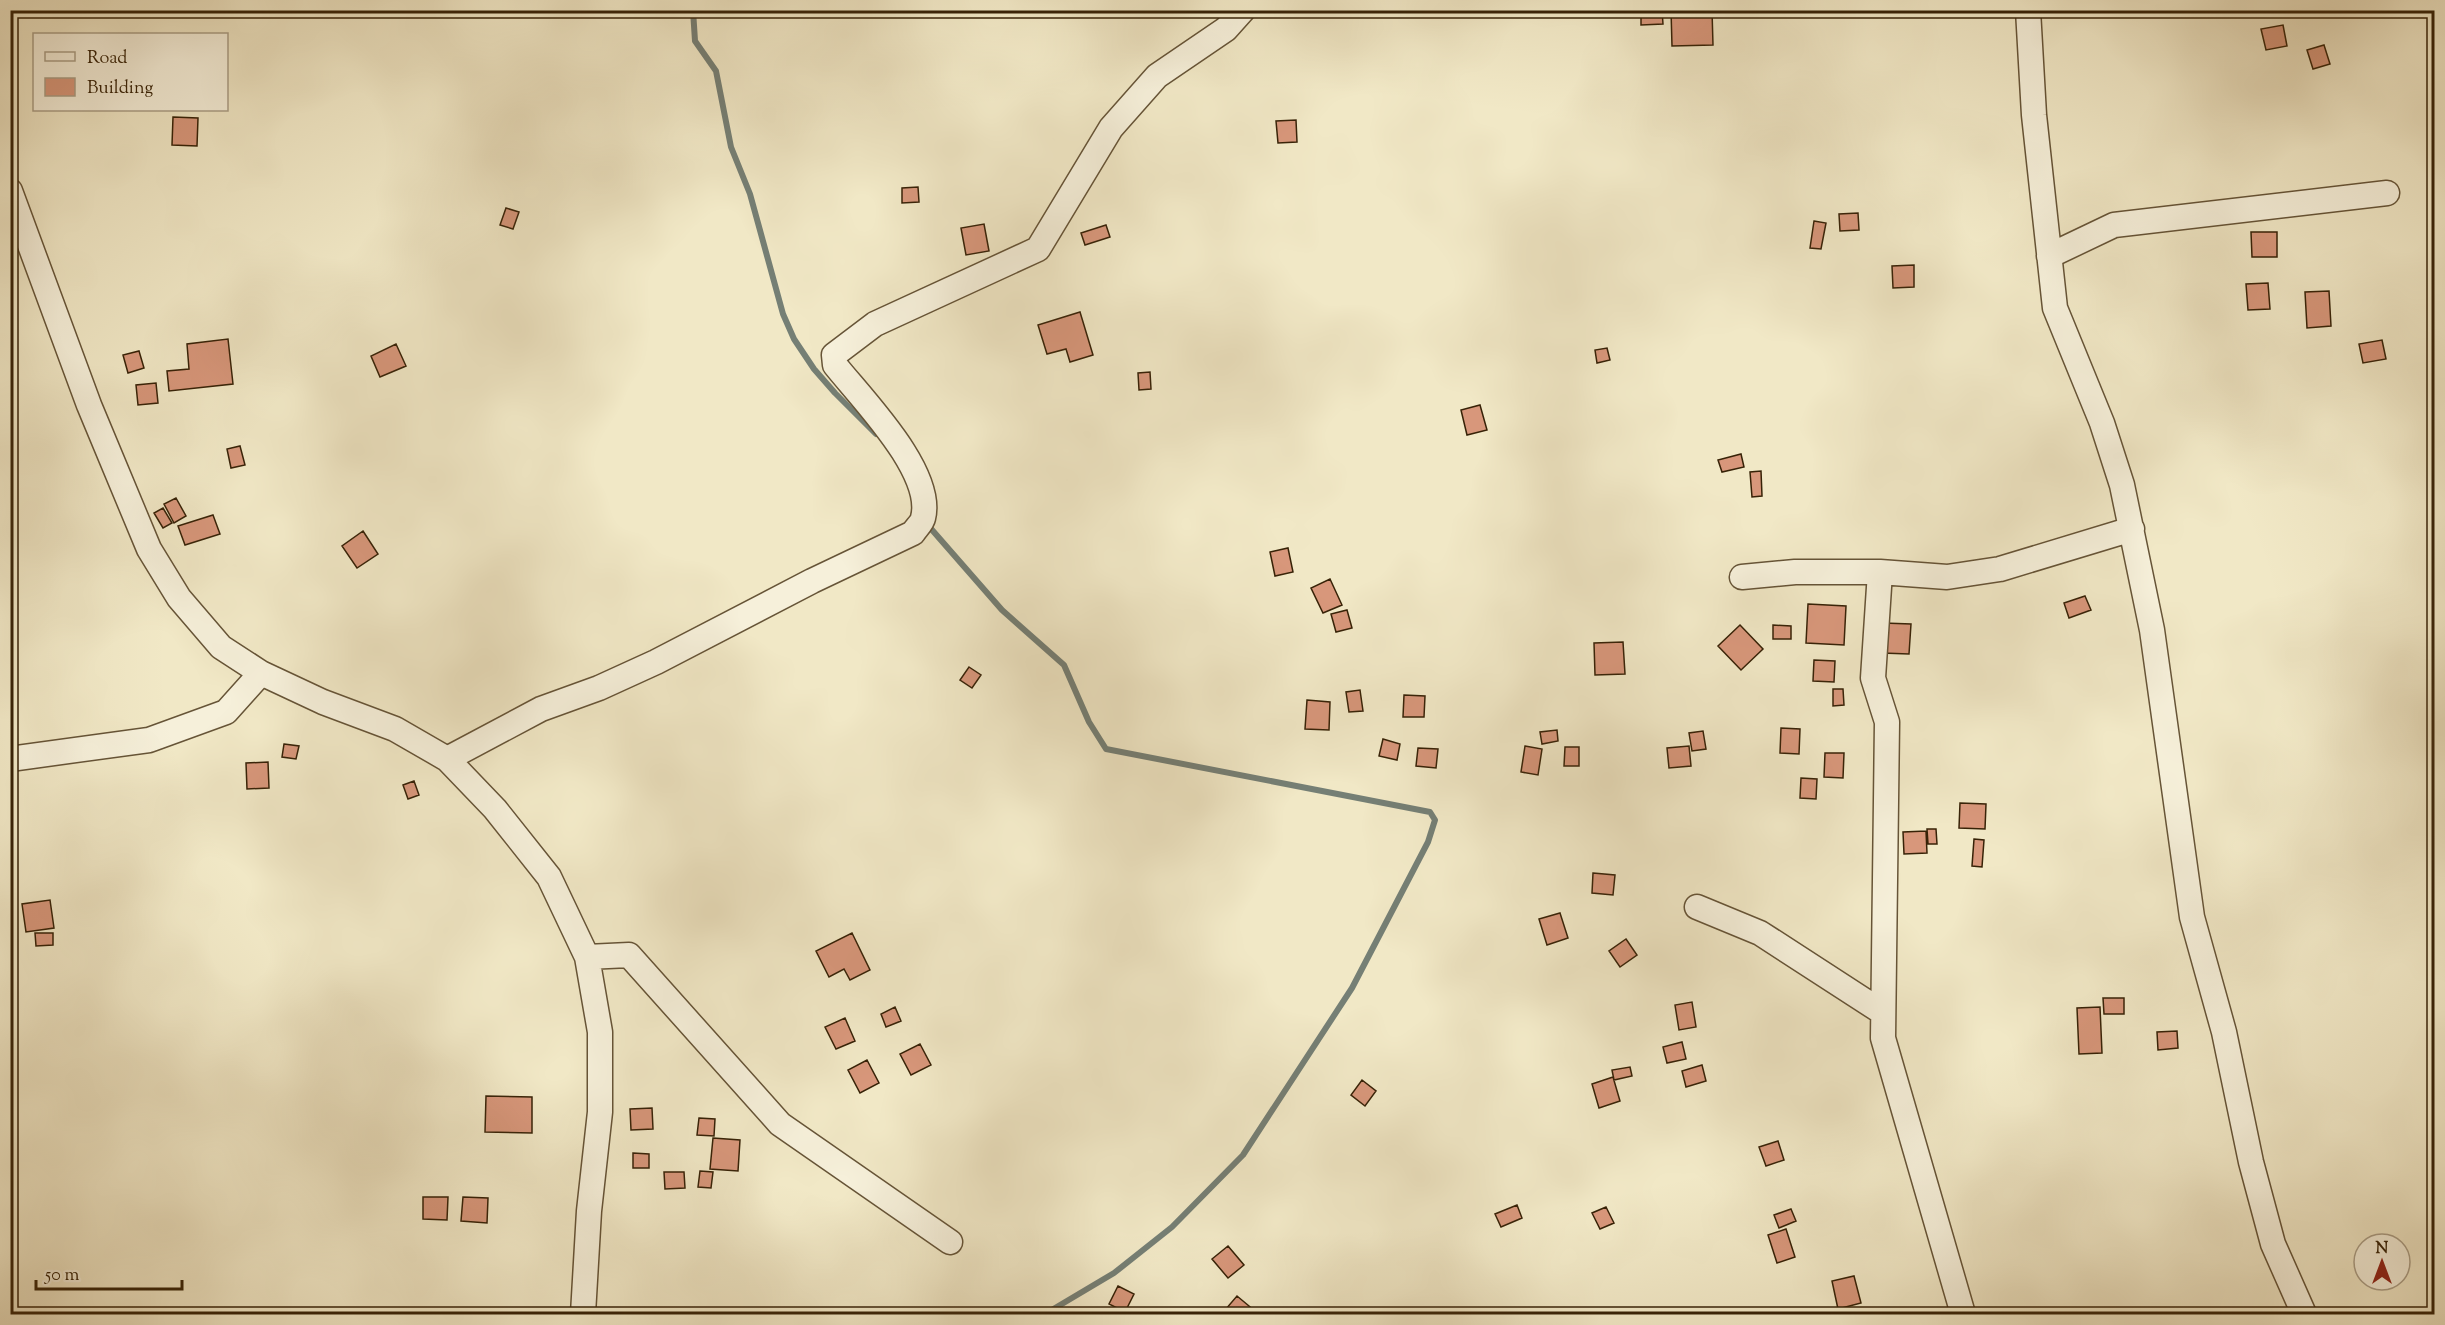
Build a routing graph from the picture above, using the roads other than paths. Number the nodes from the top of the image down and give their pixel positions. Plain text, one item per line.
1 (1243, 10) edge
2 (2028, 10) edge
3 (10, 191) edge
4 (2387, 193) dead end
5 (2049, 256) junction
6 (2132, 529) junction
7 (1880, 572) junction
8 (1742, 577) dead end
9 (261, 673) junction
10 (10, 759) edge
11 (447, 759) junction
12 (1697, 907) dead end
13 (586, 957) junction
14 (1882, 1012) junction
15 (950, 1242) dead end
16 (583, 1314) edge
17 (1963, 1314) edge
18 (2304, 1314) edge

1 - 11 street
2 - 5 street
3 - 9 street
4 - 5 street
5 - 6 street
6 - 7 street
6 - 18 street
7 - 8 street
7 - 14 street
9 - 10 street
9 - 11 street
11 - 13 street
12 - 14 street
13 - 15 street
13 - 16 street
14 - 17 street

